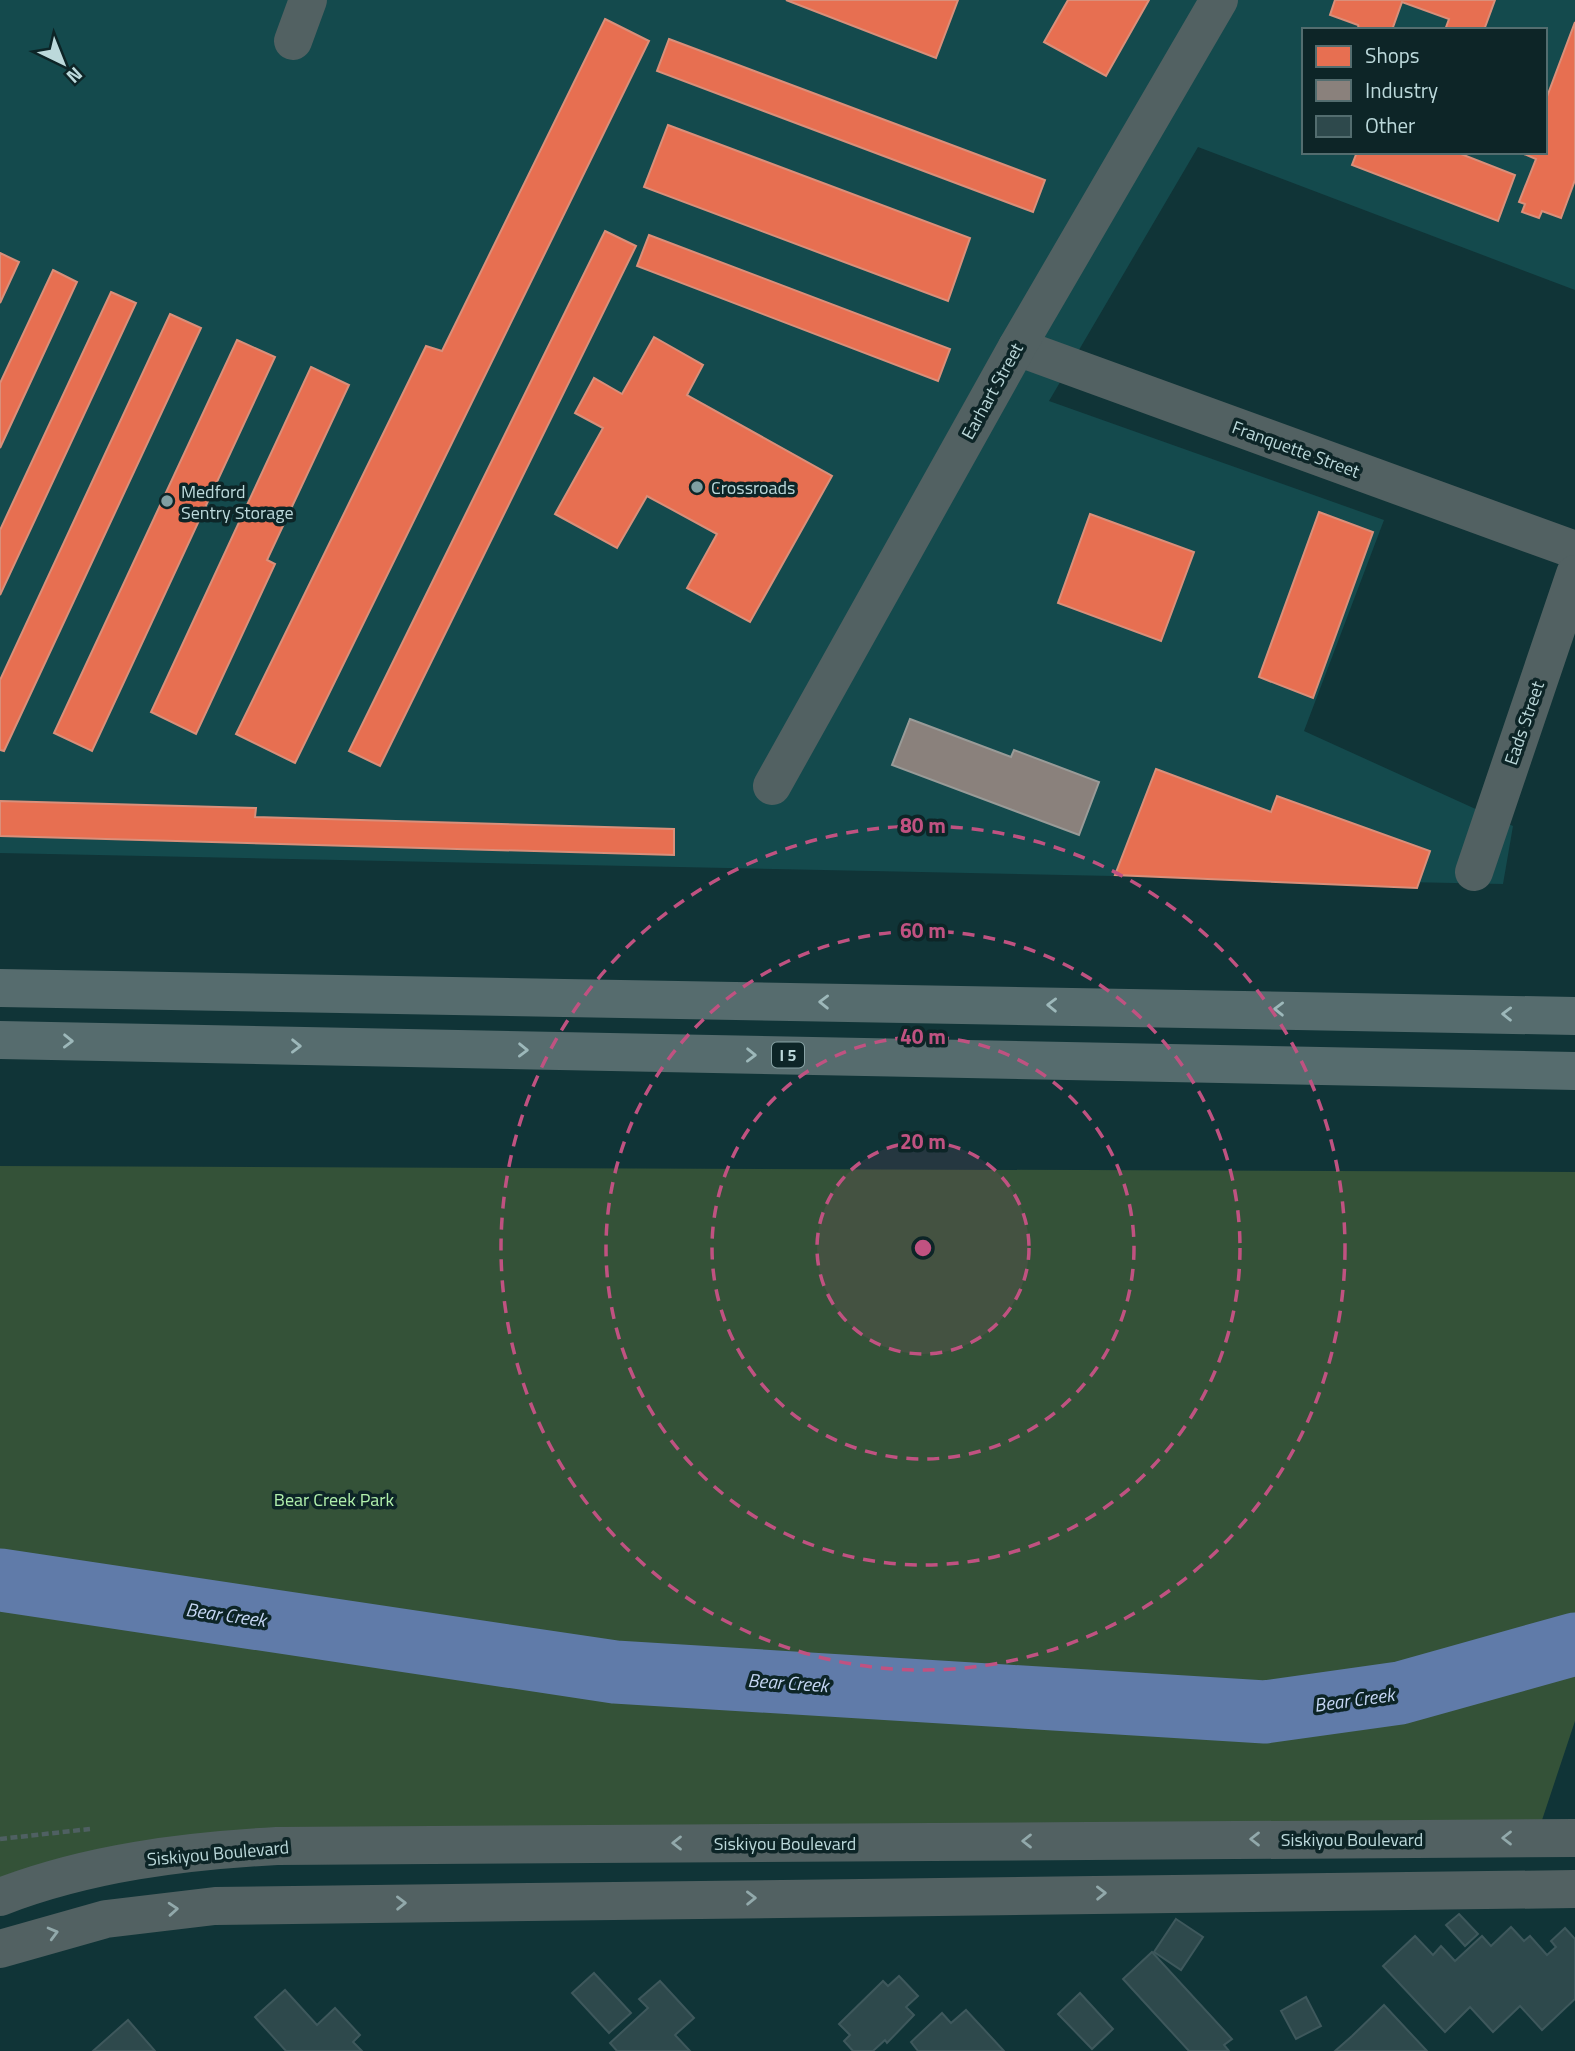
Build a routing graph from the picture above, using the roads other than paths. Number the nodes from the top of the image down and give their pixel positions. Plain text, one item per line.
1 (308, 0) edge
2 (1219, 0) edge
3 (293, 41) dead end
4 (1017, 347) junction
5 (1575, 550) edge
6 (1575, 574) edge
7 (772, 786) dead end
8 (1474, 872) dead end
9 (0, 989) edge
10 (1575, 1016) edge
11 (0, 1040) edge
12 (1575, 1071) edge
13 (1575, 1838) edge
14 (1575, 1889) edge
15 (0, 1896) edge
16 (0, 1949) edge

1 - 3 street
2 - 4 street, Earhart Street
4 - 5 street, Franquette Street
4 - 7 street, Earhart Street
6 - 8 street, Eads Street
10 -> 9 highway
11 -> 12 highway, I 5
13 -> 15 street, Siskiyou Boulevard
16 -> 14 street

